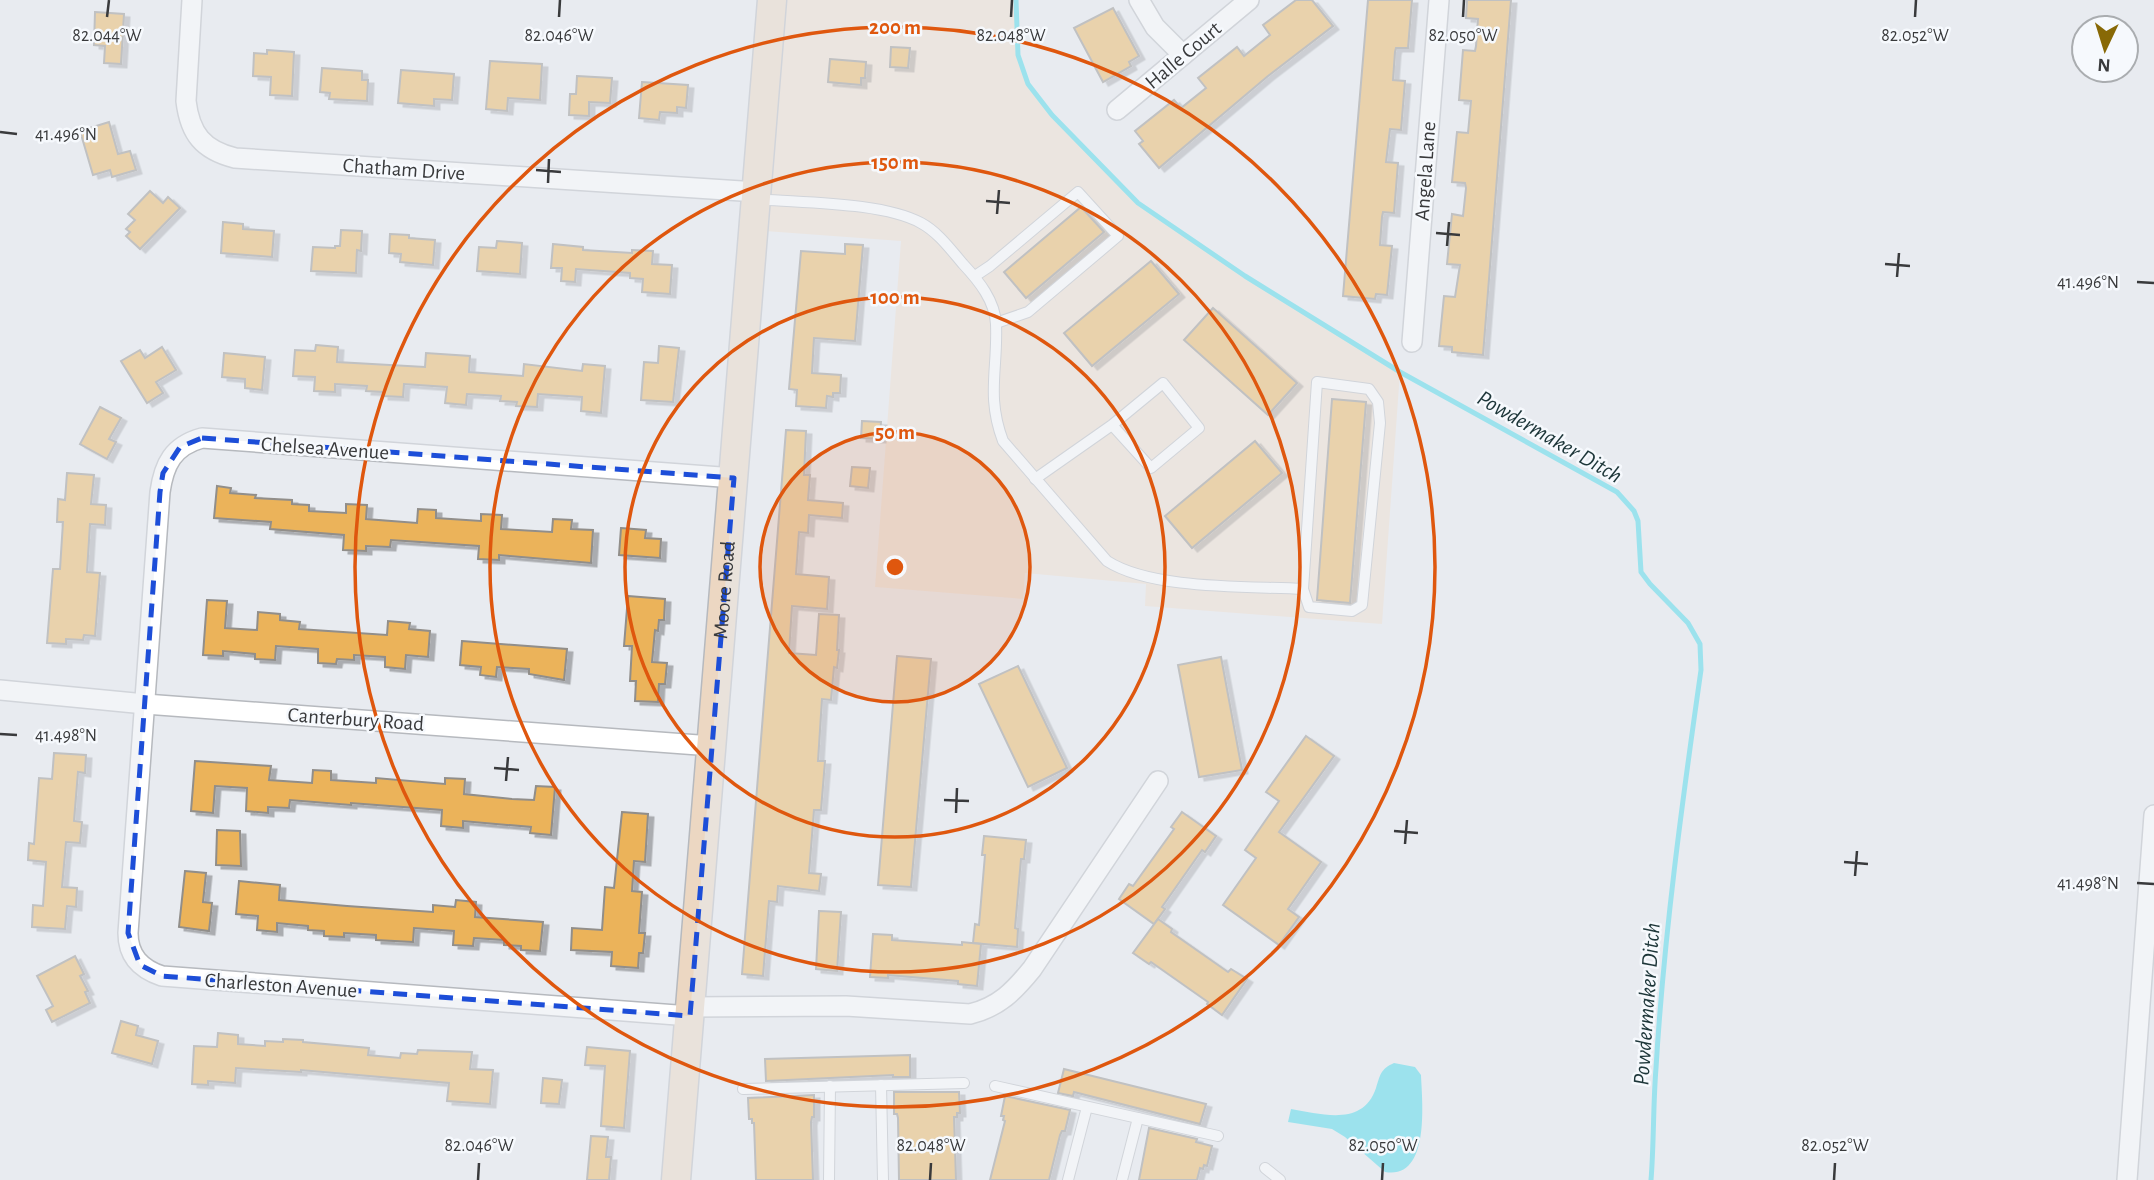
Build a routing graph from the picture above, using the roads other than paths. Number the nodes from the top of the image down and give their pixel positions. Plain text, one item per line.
1 (192, 0) edge
2 (772, 0) edge
3 (1139, 0) edge
4 (1249, 0) edge
5 (1438, 0) edge
6 (1183, 55) junction
7 (1117, 110) dead end
8 (757, 196) junction
9 (975, 276) junction
10 (996, 323) junction
11 (1412, 342) dead end
12 (1112, 425) junction
13 (734, 478) junction
14 (1035, 479) junction
15 (1303, 589) junction
16 (0, 690) edge
17 (145, 704) junction
18 (712, 746) junction
19 (1158, 781) dead end
20 (2154, 815) edge
21 (690, 1011) junction
22 (964, 1083) dead end
23 (881, 1085) junction
24 (830, 1086) junction
25 (995, 1086) dead end
26 (743, 1089) dead end
27 (1087, 1107) junction
28 (1138, 1118) junction
29 (1218, 1136) dead end
30 (1265, 1168) dead end
31 (676, 1180) edge
32 (829, 1180) edge
33 (883, 1180) edge
34 (1068, 1180) edge
35 (1122, 1180) edge
36 (1280, 1180) edge
37 (2127, 1180) edge

1 - 8 street, Chatham Drive
2 - 8 street, Moore Road
3 - 6 street
4 - 6 street, Halle Court
5 - 11 street, Angela Lane
6 - 7 street, Halle Court
8 - 9 lane
8 - 13 street, Moore Road
9 - 10 lane
9 - 10 lane
10 - 14 lane
12 - 12 lane
12 - 14 lane
13 - 17 street, Chelsea Avenue
13 - 18 street, Moore Road
14 - 15 lane
15 - 15 lane
16 - 17 street, Canterbury Road
17 - 18 street, Canterbury Road
17 - 21 street, Charleston Avenue
18 - 21 street, Moore Road
19 - 21 street, Charleston Avenue
20 - 37 street
21 - 31 street, Moore Road
22 - 23 lane
23 - 24 lane
23 - 33 lane
24 - 26 lane
24 - 32 lane
25 - 27 lane
27 - 28 lane
27 - 34 lane
28 - 29 lane
28 - 35 lane
30 - 36 lane

